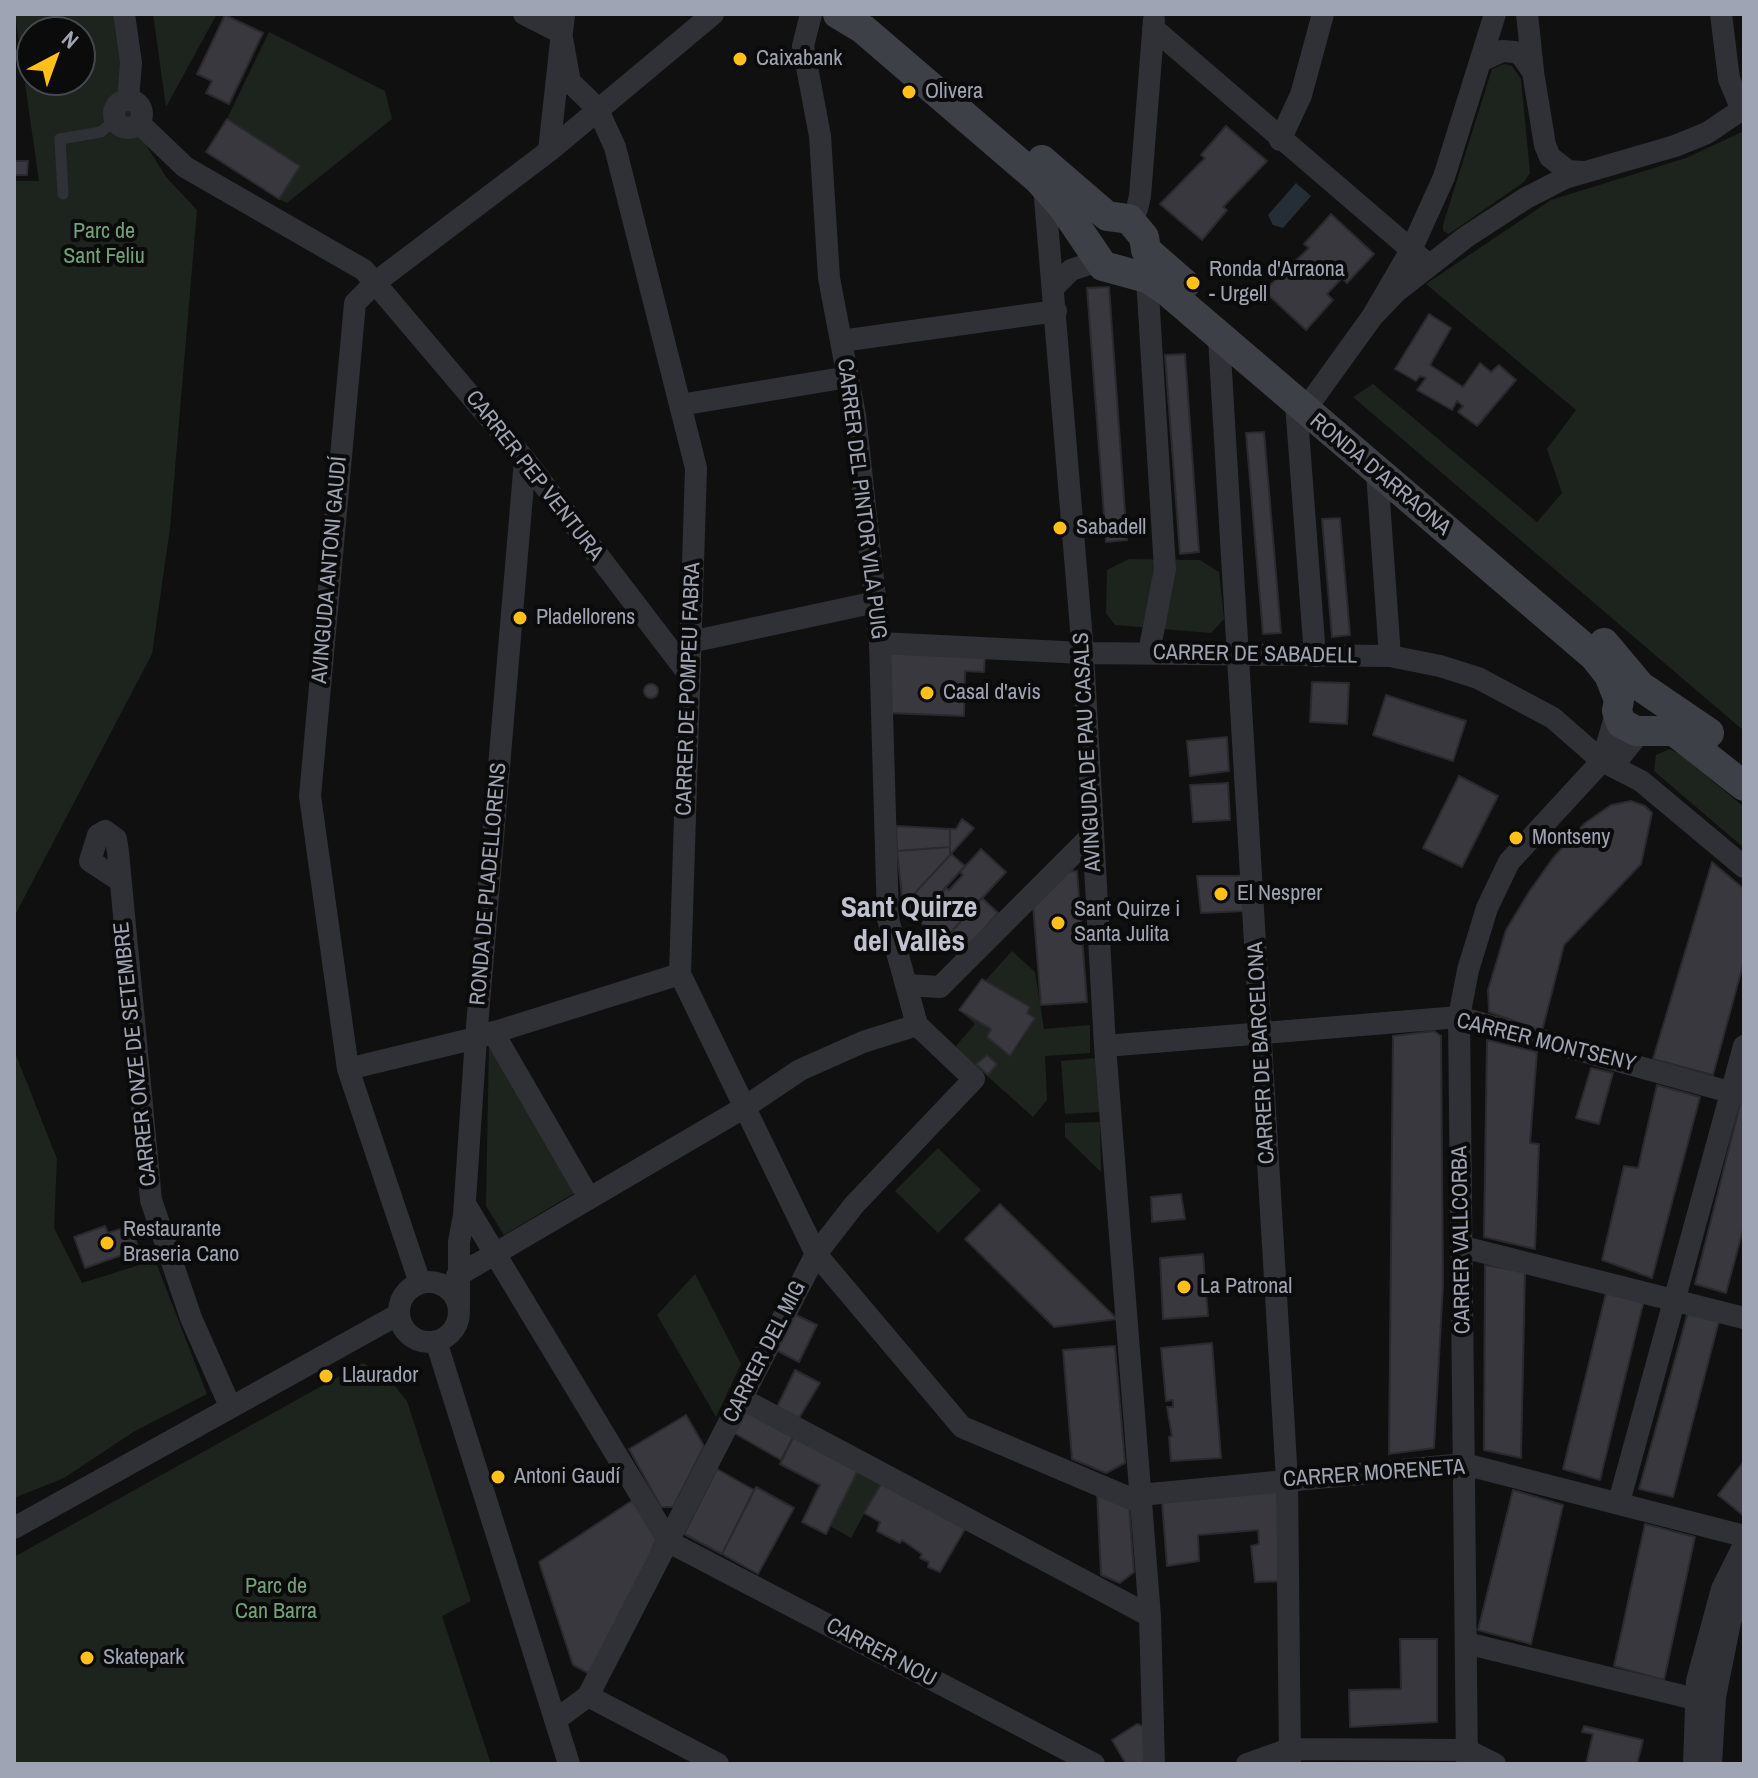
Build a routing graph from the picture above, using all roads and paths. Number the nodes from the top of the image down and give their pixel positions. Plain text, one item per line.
1 (124, 14) edge
2 (524, 14) edge
3 (713, 14) edge
4 (811, 14) edge
5 (838, 14) edge
6 (875, 14) edge
7 (1323, 14) edge
8 (1495, 14) edge
9 (1527, 14) edge
10 (1721, 14) edge
11 (1154, 21) edge
12 (562, 24) edge
13 (1483, 60) junction
14 (1533, 72) junction
15 (128, 100) junction
16 (597, 108) junction
17 (1743, 109) edge
18 (115, 120) junction
19 (139, 123) junction
20 (1280, 140) junction
21 (549, 151) junction
22 (1583, 172) junction
23 (1044, 186) junction
24 (63, 194) dead end
25 (1118, 217) junction
26 (1466, 237) junction
27 (1414, 242) junction
28 (1120, 260) junction
29 (1434, 264) junction
30 (376, 282) junction
31 (1054, 287) junction
32 (1056, 311) junction
33 (1372, 317) junction
34 (1219, 338) junction
35 (841, 341) junction
36 (848, 377) junction
37 (1306, 400) junction
38 (680, 405) junction
39 (525, 460) junction
40 (1377, 473) junction
41 (876, 602) junction
42 (690, 642) junction
43 (880, 643) junction
44 (1238, 652) junction
45 (1083, 653) junction
46 (1149, 653) junction
47 (1315, 656) junction
48 (1390, 656) junction
49 (690, 671) junction
50 (1633, 699) junction
51 (1644, 730) junction
52 (1602, 761) junction
53 (1744, 762) edge
54 (1744, 786) edge
55 (1092, 835) junction
56 (1744, 867) edge
57 (119, 880) dead end
58 (680, 974) junction
59 (907, 985) junction
60 (1459, 1017) junction
61 (917, 1025) junction
62 (1260, 1033) junction
63 (484, 1035) junction
64 (1105, 1046) junction
65 (1744, 1046) edge
66 (348, 1069) junction
67 (1737, 1094) edge
68 (745, 1107) junction
69 (589, 1198) junction
70 (465, 1204) junction
71 (1463, 1247) junction
72 (495, 1253) junction
73 (816, 1254) junction
74 (457, 1276) junction
75 (420, 1283) junction
76 (1673, 1300) junction
77 (459, 1307) junction
78 (399, 1314) junction
79 (1744, 1318) edge
80 (436, 1341) junction
81 (742, 1399) junction
82 (230, 1406) junction
83 (1464, 1464) junction
84 (1287, 1480) junction
85 (1140, 1499) junction
86 (1619, 1502) junction
87 (18, 1521) edge
88 (1744, 1536) edge
89 (669, 1542) junction
90 (1744, 1545) edge
91 (1744, 1582) edge
92 (1150, 1616) junction
93 (1466, 1643) junction
94 (588, 1696) junction
95 (1695, 1699) junction
96 (557, 1719) junction
97 (1289, 1757) edge
98 (1467, 1757) edge
99 (569, 1764) edge
100 (718, 1764) edge
101 (1094, 1764) edge
102 (1154, 1764) edge
103 (1247, 1764) edge
104 (1495, 1764) edge
105 (1694, 1764) edge
106 (1711, 1764) edge

1 - 15 street
2 - 12 street
3 - 16 street, AVINGUDA ANTONI GAUDÍ
4 - 35 street, CARRER DEL PINTOR VILA PUIG
5 - 23 street, RONDA D'ARRAONA
6 - 25 street, RONDA D'ARRAONA
7 - 20 street
8 - 13 street
9 - 14 street
10 - 17 street
11 - 20 street
11 - 25 street
12 - 16 street, CARRER DE POMPEU FABRA
12 - 21 street
13 - 14 street
13 - 27 street
14 - 22 street
15 - 18 street
15 - 19 street
16 - 21 street, AVINGUDA ANTONI GAUDÍ
16 - 38 street, CARRER DE POMPEU FABRA
17 - 22 street
18 - 19 street
18 - 24 lane
19 - 30 street, CARRER PEP VENTURA
20 - 27 street
21 - 30 street, AVINGUDA ANTONI GAUDÍ
22 - 26 street
23 - 28 street, RONDA D'ARRAONA
23 - 31 street, AVINGUDA DE PAU CASALS
25 - 28 street, RONDA D'ARRAONA
25 - 28 street
26 - 27 street
26 - 29 street
27 - 29 street
27 - 33 street
28 - 31 street
28 - 34 street, RONDA D'ARRAONA
28 - 37 street, RONDA D'ARRAONA
28 - 46 street
29 - 33 street
30 - 39 street, CARRER PEP VENTURA
30 - 66 street, AVINGUDA ANTONI GAUDÍ
31 - 32 street, AVINGUDA DE PAU CASALS
32 - 35 street
32 - 45 street, AVINGUDA DE PAU CASALS
33 - 37 street
34 - 37 street, RONDA D'ARRAONA
34 - 44 street, CARRER DE BARCELONA
35 - 36 street, CARRER DEL PINTOR VILA PUIG
36 - 38 street
36 - 41 street, CARRER DEL PINTOR VILA PUIG
37 - 40 street, RONDA D'ARRAONA
37 - 47 street
37 - 50 street, RONDA D'ARRAONA
38 - 42 street, CARRER DE POMPEU FABRA
39 - 49 street, CARRER PEP VENTURA
39 - 63 street, RONDA DE PLADELLORENS
40 - 48 street
40 - 50 street, RONDA D'ARRAONA
41 - 42 street
41 - 43 street, CARRER DEL PINTOR VILA PUIG
42 - 49 street, CARRER DE POMPEU FABRA
43 - 45 street, CARRER DE SABADELL
43 - 59 street, CARRER DEL PINTOR VILA PUIG
44 - 46 street, CARRER DE SABADELL
44 - 47 street, CARRER DE SABADELL
44 - 62 street, CARRER DE BARCELONA
45 - 46 street, CARRER DE SABADELL
45 - 55 street, AVINGUDA DE PAU CASALS
47 - 48 street, CARRER DE SABADELL
48 - 52 street, CARRER DE SABADELL
49 - 58 street, CARRER DE POMPEU FABRA
50 - 51 street
50 - 52 street, CARRER VALLCORBA
50 - 53 street, RONDA D'ARRAONA
51 - 52 street, CARRER VALLCORBA
51 - 54 street
52 - 56 street, CARRER DE SABADELL
52 - 60 street, CARRER VALLCORBA
55 - 59 street
55 - 64 street, AVINGUDA DE PAU CASALS
57 - 82 street, CARRER ONZE DE SETEMBRE
58 - 63 street
58 - 68 street, CARRER DE POMPEU FABRA
59 - 61 street, CARRER DEL PINTOR VILA PUIG
60 - 62 street, CARRER MONTSENY
60 - 67 street, CARRER MONTSENY
60 - 71 street, CARRER VALLCORBA
61 - 68 street
61 - 73 street, CARRER DEL MIG
62 - 64 street, CARRER MONTSENY
62 - 84 street, CARRER DE BARCELONA
63 - 66 street
63 - 69 street
63 - 70 street, RONDA DE PLADELLORENS
64 - 85 street, AVINGUDA DE PAU CASALS
65 - 67 street
66 - 75 street, AVINGUDA ANTONI GAUDÍ
67 - 76 street
68 - 69 street
68 - 73 street, CARRER DE POMPEU FABRA
69 - 72 street
70 - 72 street
70 - 74 street, RONDA DE PLADELLORENS
71 - 76 street
71 - 83 street, CARRER VALLCORBA
72 - 74 street
72 - 89 street
73 - 81 street, CARRER DEL MIG
73 - 85 street, CARRER DE POMPEU FABRA
74 - 77 street, RONDA DE PLADELLORENS
75 - 77 street
75 - 78 street
76 - 79 street
76 - 86 street
77 - 80 street
78 - 80 street
78 - 82 street
80 - 96 street
81 - 89 street, CARRER DEL MIG
81 - 92 street
82 - 87 street
83 - 84 street, CARRER MORENETA
83 - 86 street, CARRER MORENETA
83 - 93 street, CARRER VALLCORBA
84 - 85 street, CARRER MORENETA
84 - 97 street, CARRER DE BARCELONA
85 - 92 street, AVINGUDA DE PAU CASALS
86 - 88 street, CARRER MORENETA
89 - 94 street, CARRER DEL MIG
89 - 101 street, CARRER NOU
90 - 95 street
91 - 106 street
92 - 102 street, AVINGUDA DE PAU CASALS
93 - 95 street
93 - 98 street, CARRER VALLCORBA
94 - 96 street, CARRER DEL MIG
94 - 100 street
95 - 105 street
96 - 99 street
97 - 98 street
97 - 103 street
98 - 104 street

